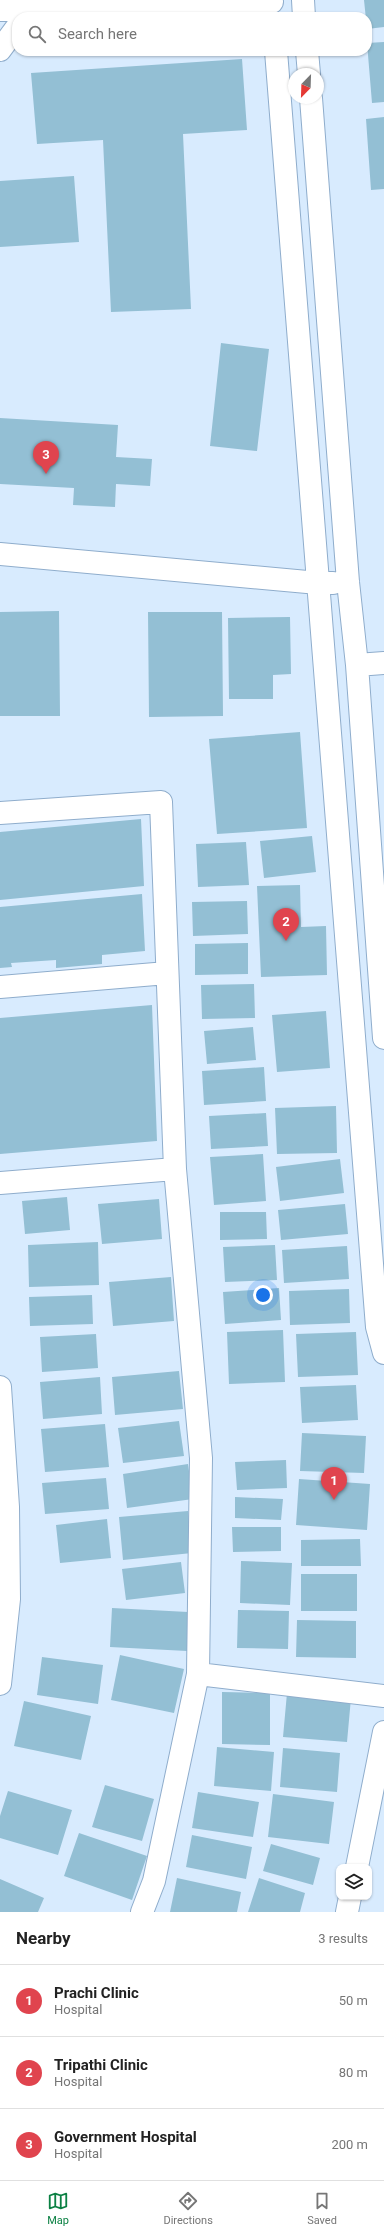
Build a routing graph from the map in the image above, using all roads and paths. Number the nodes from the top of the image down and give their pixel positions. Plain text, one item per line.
1 (303, 0) edge
2 (273, 6) edge
3 (0, 10) edge
4 (15, 12) edge
5 (58, 12) edge
6 (304, 12) edge
7 (12, 30) edge
8 (0, 50) edge
9 (276, 56) edge
10 (307, 56) edge
11 (308, 68) edge
12 (311, 104) edge
13 (0, 554) edge
14 (348, 582) junction
15 (318, 583) junction
16 (384, 663) edge
17 (357, 665) junction
18 (0, 813) edge
19 (167, 973) junction
20 (0, 987) edge
21 (384, 1038) edge
22 (175, 1169) junction
23 (0, 1183) edge
24 (384, 1353) edge
25 (0, 1386) edge
26 (2, 1432) edge
27 (198, 1674) junction
28 (0, 1684) edge
29 (384, 1696) edge
30 (384, 1732) edge
31 (358, 1864) edge
32 (349, 1900) edge
33 (142, 1912) edge
34 (347, 1912) edge

1 - 6 street
2 - 5 street
3 - 4 street
7 - 8 street
9 - 15 street
10 - 11 street
12 - 14 street
13 - 15 street
14 - 15 street
14 - 17 street
15 - 24 street
16 - 17 street
17 - 21 street
18 - 19 street
19 - 20 street
19 - 22 street
22 - 23 street
22 - 27 street
25 - 26 street
26 - 28 street
27 - 29 street
27 - 33 street
30 - 31 street
32 - 34 street

